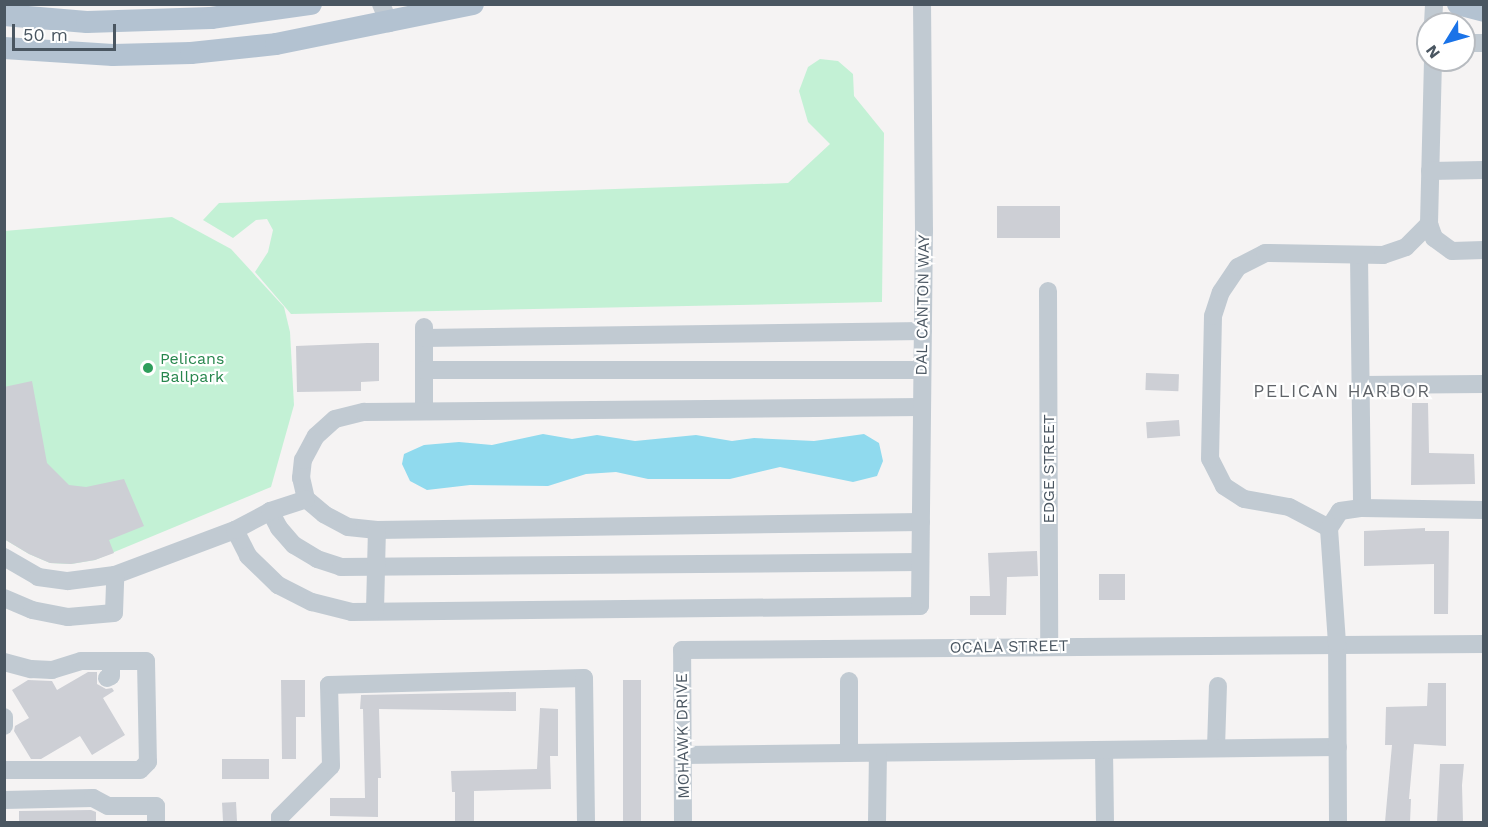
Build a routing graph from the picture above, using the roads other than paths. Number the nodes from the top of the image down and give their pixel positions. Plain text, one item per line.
1 (311, 4) edge
2 (473, 4) edge
3 (922, 4) edge
4 (1458, 4) edge
5 (1484, 11) edge
6 (385, 14) edge
7 (4, 15) edge
8 (4, 48) edge
9 (1432, 72) edge
10 (1430, 171) junction
11 (1484, 171) edge
12 (1429, 224) junction
13 (1484, 250) edge
14 (1359, 255) junction
15 (1048, 291) dead end
16 (923, 331) junction
17 (424, 370) junction
18 (922, 370) junction
19 (1484, 384) edge
20 (1361, 385) junction
21 (922, 407) junction
22 (424, 411) junction
23 (306, 499) junction
24 (1362, 508) junction
25 (1484, 510) edge
26 (270, 511) junction
27 (921, 522) junction
28 (1329, 528) junction
29 (235, 530) junction
30 (377, 530) junction
31 (4, 557) edge
32 (920, 562) junction
33 (377, 568) junction
34 (114, 575) junction
35 (4, 598) edge
36 (375, 610) junction
37 (1337, 644) junction
38 (1484, 644) edge
39 (1049, 646) junction
40 (682, 650) joint
41 (4, 662) edge
42 (849, 681) dead end
43 (1218, 686) dead end
44 (4, 717) edge
45 (4, 726) edge
46 (1338, 747) junction
47 (1216, 748) junction
48 (1104, 750) junction
49 (849, 753) junction
50 (878, 753) junction
51 (683, 755) junction
52 (4, 770) edge
53 (4, 800) edge
54 (120, 814) edge
55 (156, 822) edge
56 (280, 822) edge
57 (586, 822) edge
58 (683, 822) edge
59 (877, 822) edge
60 (1105, 822) edge
61 (1338, 822) edge

1 - 7 main road
2 - 6 main road
3 - 16 street, DAL CANTON WAY
4 - 5 main road
6 - 8 main road
9 - 10 street
10 - 11 street
10 - 12 street
12 - 13 street
12 - 14 street
14 - 20 street
14 - 28 street
15 - 39 street, EDGE STREET
16 - 17 street
16 - 18 street, DAL CANTON WAY
17 - 18 street
17 - 22 street
18 - 21 street, DAL CANTON WAY
19 - 20 street
20 - 24 street
21 - 22 street
21 - 27 street, DAL CANTON WAY
22 - 23 street
23 - 26 street
23 - 30 street
24 - 25 street
24 - 28 street
26 - 29 street
26 - 33 street
27 - 30 street
27 - 32 street, DAL CANTON WAY
28 - 37 street
29 - 34 street
29 - 36 street
30 - 33 street
31 - 34 street
32 - 33 street
32 - 36 street, DAL CANTON WAY
33 - 36 street
34 - 35 street
37 - 38 street, OCALA STREET
37 - 39 street, OCALA STREET
37 - 46 street
39 - 40 street, OCALA STREET
40 - 51 street, MOHAWK DRIVE
41 - 52 street
42 - 49 street
43 - 47 street
44 - 45 street
46 - 47 street
46 - 61 street
47 - 48 street
48 - 50 street
48 - 60 street
49 - 50 street
49 - 51 street
50 - 59 street
51 - 58 street, MOHAWK DRIVE
53 - 54 street
54 - 55 street
56 - 57 street

